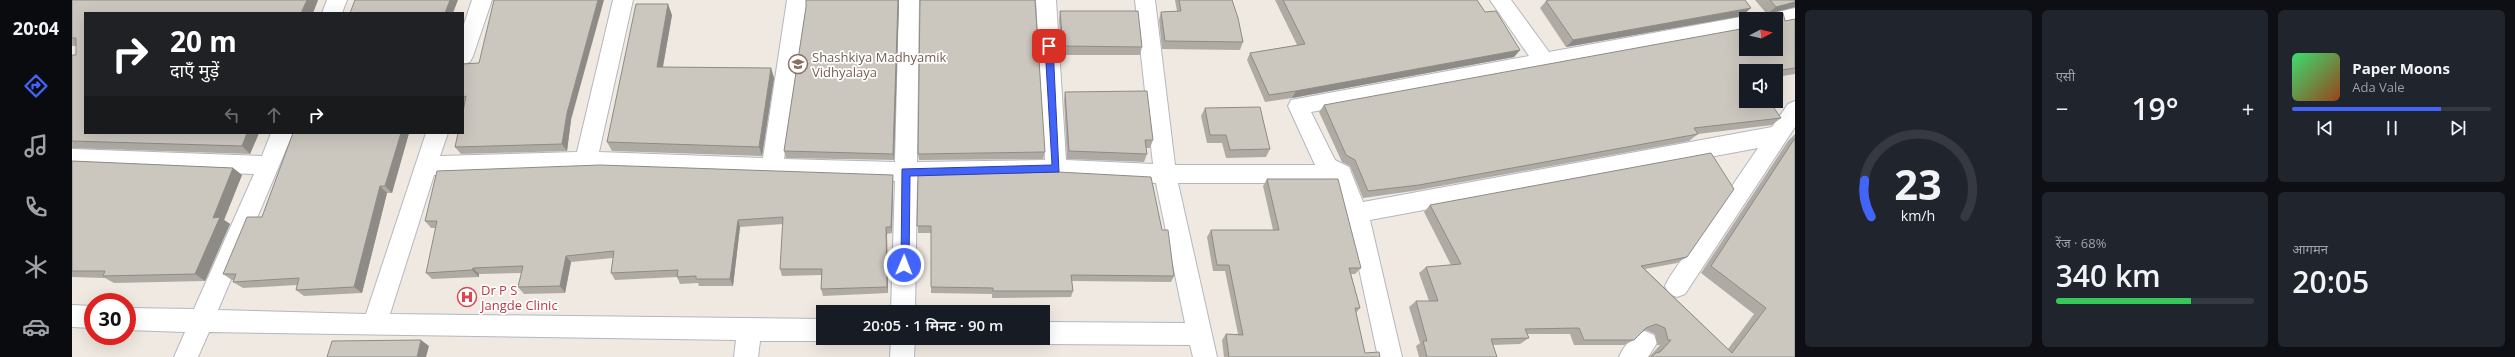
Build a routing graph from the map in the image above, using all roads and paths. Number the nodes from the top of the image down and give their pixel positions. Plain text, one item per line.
1 (337, 0) edge
2 (482, 0) edge
3 (623, 0) edge
4 (797, 0) edge
5 (909, 0) edge
6 (1046, 0) edge
7 (1145, 0) edge
8 (1500, 0) edge
9 (332, 12) edge
10 (1795, 16) edge
11 (1739, 18) edge
12 (1783, 18) edge
13 (464, 53) edge
14 (1545, 62) junction
15 (1788, 124) edge
16 (282, 134) edge
17 (437, 134) edge
18 (72, 158) edge
19 (586, 161) junction
20 (268, 165) junction
21 (426, 166) junction
22 (772, 167) junction
23 (1056, 169) junction
24 (905, 172) junction
25 (1165, 174) junction
26 (1341, 174) junction
27 (1356, 213) junction
28 (1677, 286) dead end
29 (903, 305) edge
30 (72, 316) edge
31 (84, 317) edge
32 (136, 318) edge
33 (202, 322) junction
34 (374, 325) junction
35 (750, 328) junction
36 (816, 330) edge
37 (1050, 334) edge
38 (903, 345) edge
39 (1203, 346) edge
40 (186, 357) edge
41 (746, 357) edge
42 (902, 357) edge
43 (1390, 357) edge

1 - 9 street
2 - 13 street
3 - 19 street
4 - 22 street
5 - 24 street
6 - 23 street
7 - 25 street
8 - 14 street
10 - 12 street
11 - 14 street
14 - 26 street
15 - 27 street
15 - 28 street
16 - 20 street
17 - 21 street
18 - 20 street
19 - 21 street
19 - 22 street
20 - 33 street
21 - 34 street
22 - 24 street
23 - 24 street
23 - 25 street
24 - 29 street
25 - 26 street
25 - 39 street
26 - 27 street
27 - 43 street
30 - 31 street
32 - 33 street
33 - 34 street
33 - 40 street
34 - 35 street
35 - 36 street
35 - 41 street
37 - 39 street
38 - 42 street

